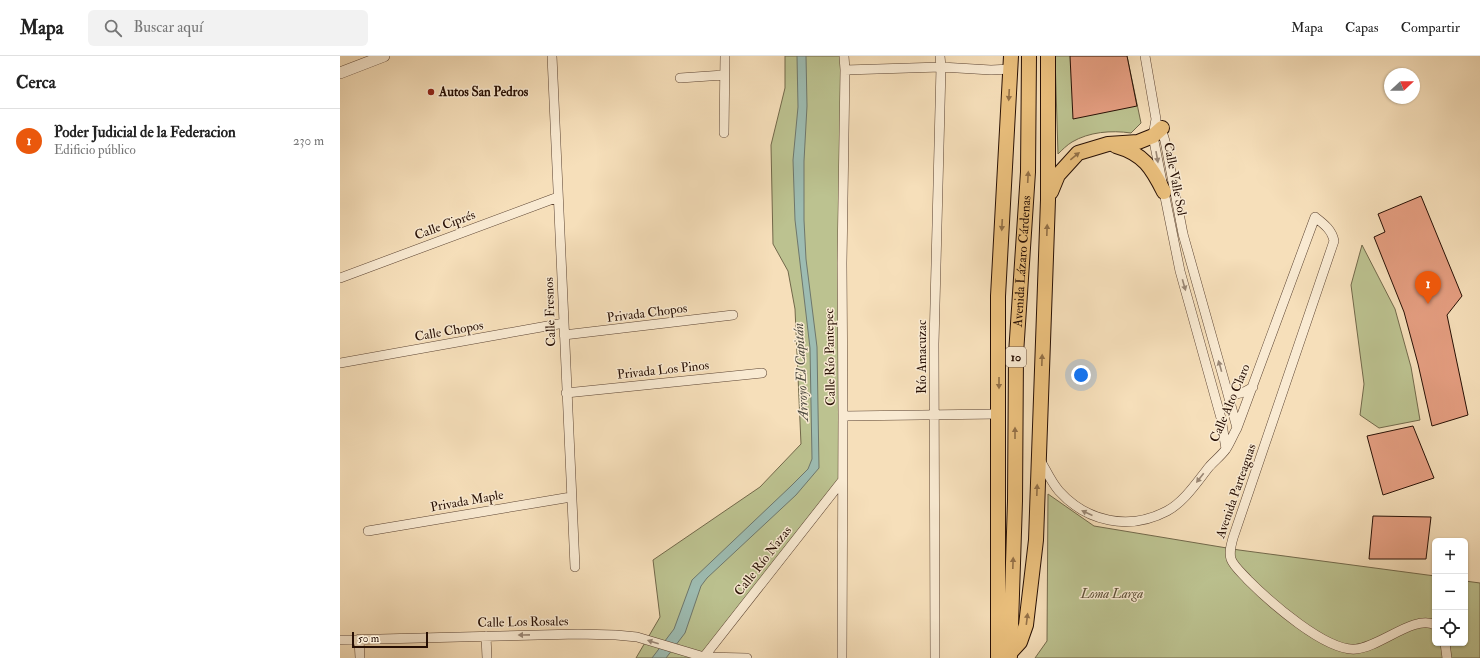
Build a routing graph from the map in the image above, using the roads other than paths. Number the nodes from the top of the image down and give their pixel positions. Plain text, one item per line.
1 (384, 56) edge
2 (552, 56) edge
3 (725, 56) edge
4 (844, 56) edge
5 (940, 56) edge
6 (1029, 56) edge
7 (1048, 56) edge
8 (1145, 56) edge
9 (1011, 63) edge
10 (941, 67) junction
11 (845, 70) junction
12 (340, 73) edge
13 (724, 74) junction
14 (680, 78) dead end
15 (1157, 128) junction
16 (724, 133) dead end
17 (1108, 144) junction
18 (1164, 192) junction
19 (558, 197) junction
20 (1048, 200) junction
21 (1325, 226) joint
22 (340, 278) edge
23 (733, 315) dead end
24 (564, 323) junction
25 (564, 335) junction
26 (340, 364) edge
27 (762, 373) dead end
28 (1226, 387) junction
29 (1253, 387) junction
30 (566, 393) junction
31 (999, 414) junction
32 (935, 415) junction
33 (843, 416) junction
34 (1237, 428) junction
35 (1226, 449) junction
36 (1039, 456) junction
37 (842, 481) junction
38 (571, 497) junction
39 (368, 531) dead end
40 (575, 567) dead end
41 (1432, 623) edge
42 (486, 636) junction
43 (359, 639) junction
44 (340, 640) edge
45 (1445, 646) edge
46 (1006, 656) edge
47 (360, 658) edge
48 (487, 658) edge
49 (704, 658) edge
50 (747, 658) edge
51 (842, 658) edge
52 (935, 658) edge
53 (1447, 658) edge

1 - 12 street
2 - 19 street, Calle Fresnos
3 - 13 street
4 - 11 street, Calle Río Pantepec
5 - 10 street, Río Amacuzac
46 -> 6 highway, Avenida Lázaro Cárdenas / 10
7 - 20 highway
8 - 15 street
9 - 10 street
9 -> 31 highway, Avenida Lázaro Cárdenas / 10
10 - 11 street
10 - 32 street, Río Amacuzac
11 - 33 street, Calle Río Pantepec
13 - 14 street
13 - 16 street
15 - 17 highway
15 -> 18 street, Calle Valle Sol
28 -> 15 street, Calle Valle Sol
17 - 18 highway
20 -> 17 highway
18 -> 35 street, Calle Valle Sol
19 - 22 street, Calle Ciprés
19 - 24 street, Calle Fresnos
36 -> 20 highway
21 - 29 street, Calle Alto Claro
21 - 41 street, Avenida Parteaguas
23 - 25 street, Privada Chopos
24 - 25 street, Calle Fresnos
24 - 26 street, Calle Chopos
25 - 30 street, Calle Fresnos
27 - 30 street, Privada Los Pinos
28 - 29 street
28 - 34 street, Calle Valle Sol
29 - 34 street, Calle Alto Claro
30 - 38 street, Calle Fresnos
31 - 32 street
31 - 46 highway, Avenida Lázaro Cárdenas / 10
32 - 33 street
32 - 52 street, Río Amacuzac
33 - 37 street, Calle Río Pantepec
34 - 35 street, Calle Alto Claro
35 -> 36 street, Calle Alto Claro
46 -> 36 highway
37 - 49 street, Calle Río Nazas
37 - 51 street, Calle Río Pantepec
38 - 39 street, Privada Maple
38 - 40 street, Calle Fresnos
42 - 43 street, Calle Los Rosales
42 - 48 street
49 -> 42 street, Calle Los Rosales
43 - 44 street, Calle Los Rosales
43 - 47 street
45 - 53 street
49 - 50 street, Calle Los Rosales

